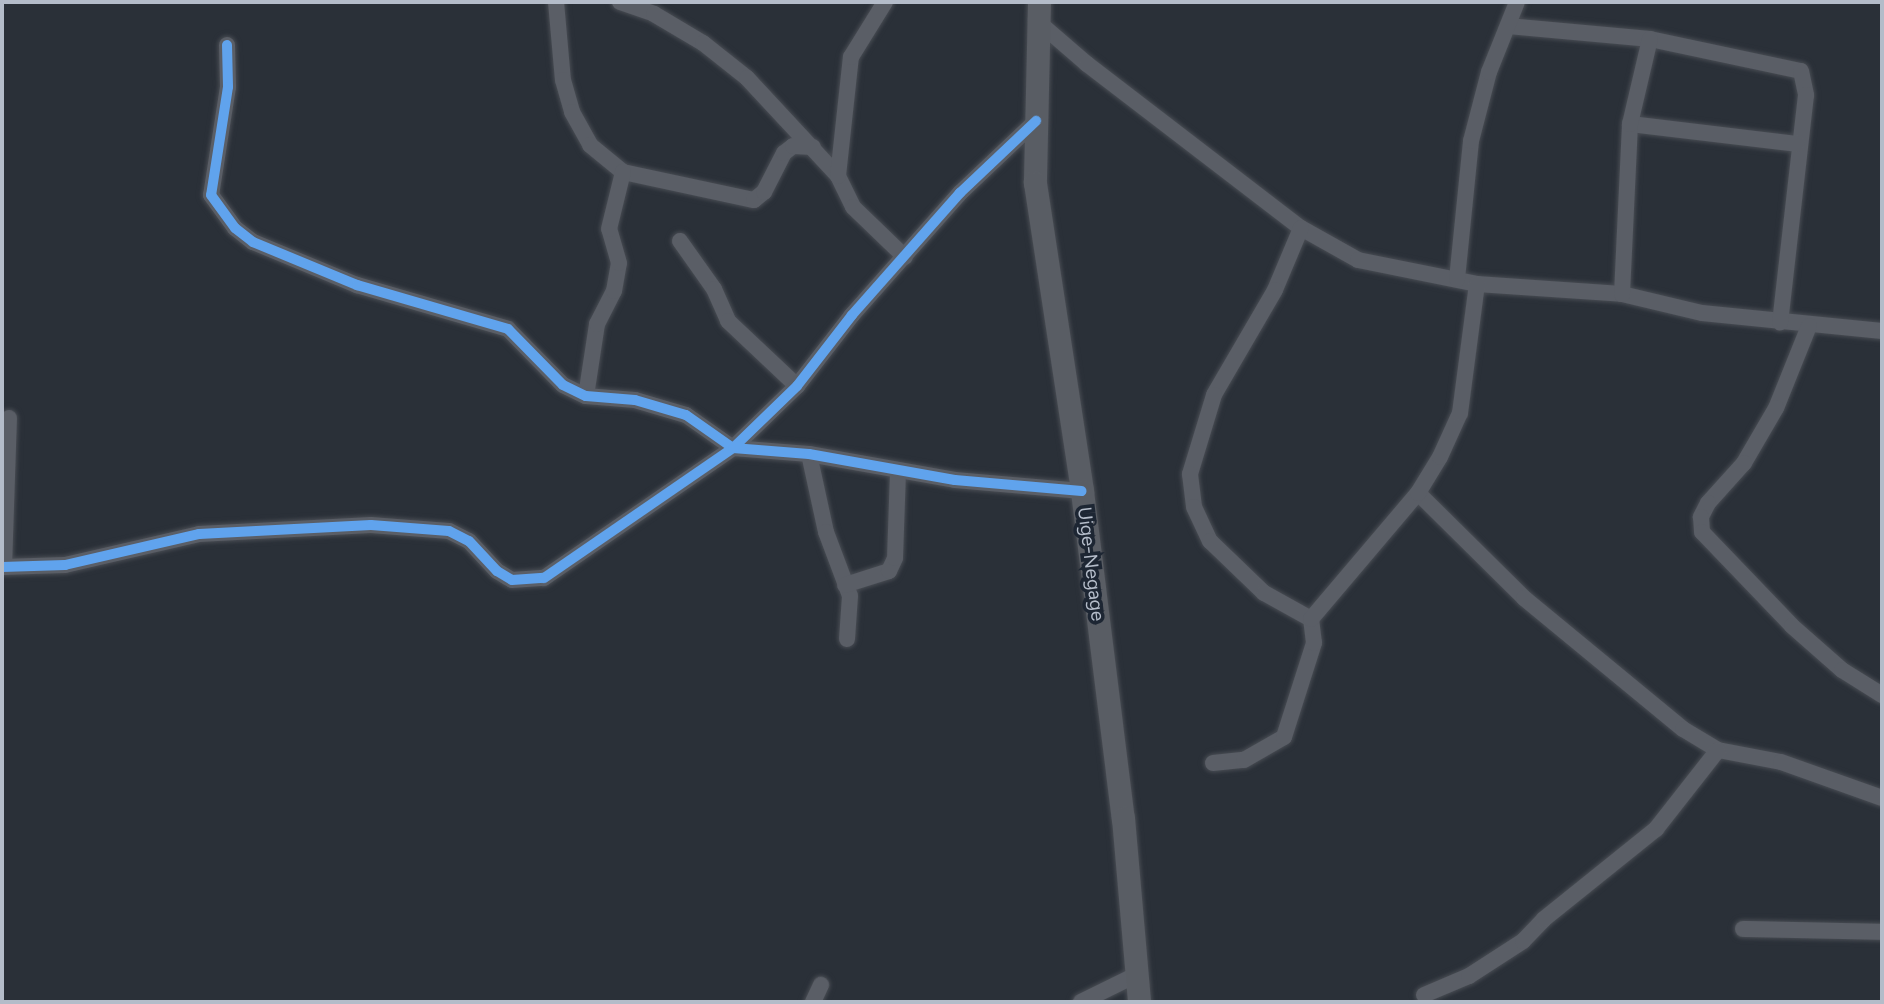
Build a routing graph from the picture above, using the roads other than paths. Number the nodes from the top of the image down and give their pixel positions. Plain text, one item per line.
1 (556, 2) edge
2 (620, 2) edge
3 (885, 2) edge
4 (1517, 2) edge
5 (1038, 11) edge
6 (1508, 26) junction
7 (1650, 39) junction
8 (226, 45) dead end
9 (1036, 121) junction
10 (1630, 124) junction
11 (1797, 144) junction
12 (813, 147) junction
13 (622, 172) junction
14 (838, 176) junction
15 (1301, 228) junction
16 (680, 241) dead end
17 (905, 257) junction
18 (1457, 279) junction
19 (1477, 284) junction
20 (1622, 294) junction
21 (1780, 323) junction
22 (1809, 326) junction
23 (1882, 331) edge
24 (797, 386) junction
25 (586, 396) junction
26 (9, 418) dead end
27 (733, 448) junction
28 (809, 454) junction
29 (898, 472) junction
30 (1082, 491) junction
31 (1418, 492) junction
32 (3, 567) edge
33 (845, 585) junction
34 (1311, 620) junction
35 (848, 639) dead end
36 (1882, 695) edge
37 (1718, 750) junction
38 (1213, 763) dead end
39 (1882, 799) edge
40 (1744, 929) dead end
41 (1882, 932) edge
42 (1138, 974) junction
43 (821, 985) dead end
44 (1424, 995) dead end
45 (813, 1002) edge
46 (1081, 1002) edge
47 (1139, 1002) edge

1 - 13 street
2 - 12 street
3 - 14 street
4 - 6 street
5 - 9 main road, Uige-Negage
5 - 15 street
6 - 7 street
6 - 18 street
7 - 10 street
7 - 11 street
8 - 25 street
9 - 17 street
9 - 30 main road, Uige-Negage
10 - 11 street
10 - 20 street
11 - 21 street
12 - 13 street
12 - 14 street
13 - 25 street
14 - 17 street
15 - 18 street
15 - 34 street
16 - 24 street
17 - 24 street
18 - 19 street
19 - 20 street
19 - 31 street
20 - 21 street
21 - 22 street
22 - 23 street
22 - 36 street
24 - 27 street
25 - 27 street
26 - 32 street
27 - 28 street
27 - 32 street
28 - 29 street
28 - 33 street
29 - 30 street
29 - 33 street
30 - 42 main road, Uige-Negage
31 - 34 street
31 - 37 street
33 - 35 street
34 - 38 street
37 - 39 street
37 - 44 street
40 - 41 street
42 - 46 street
42 - 47 main road, Uige-Negage
43 - 45 street

